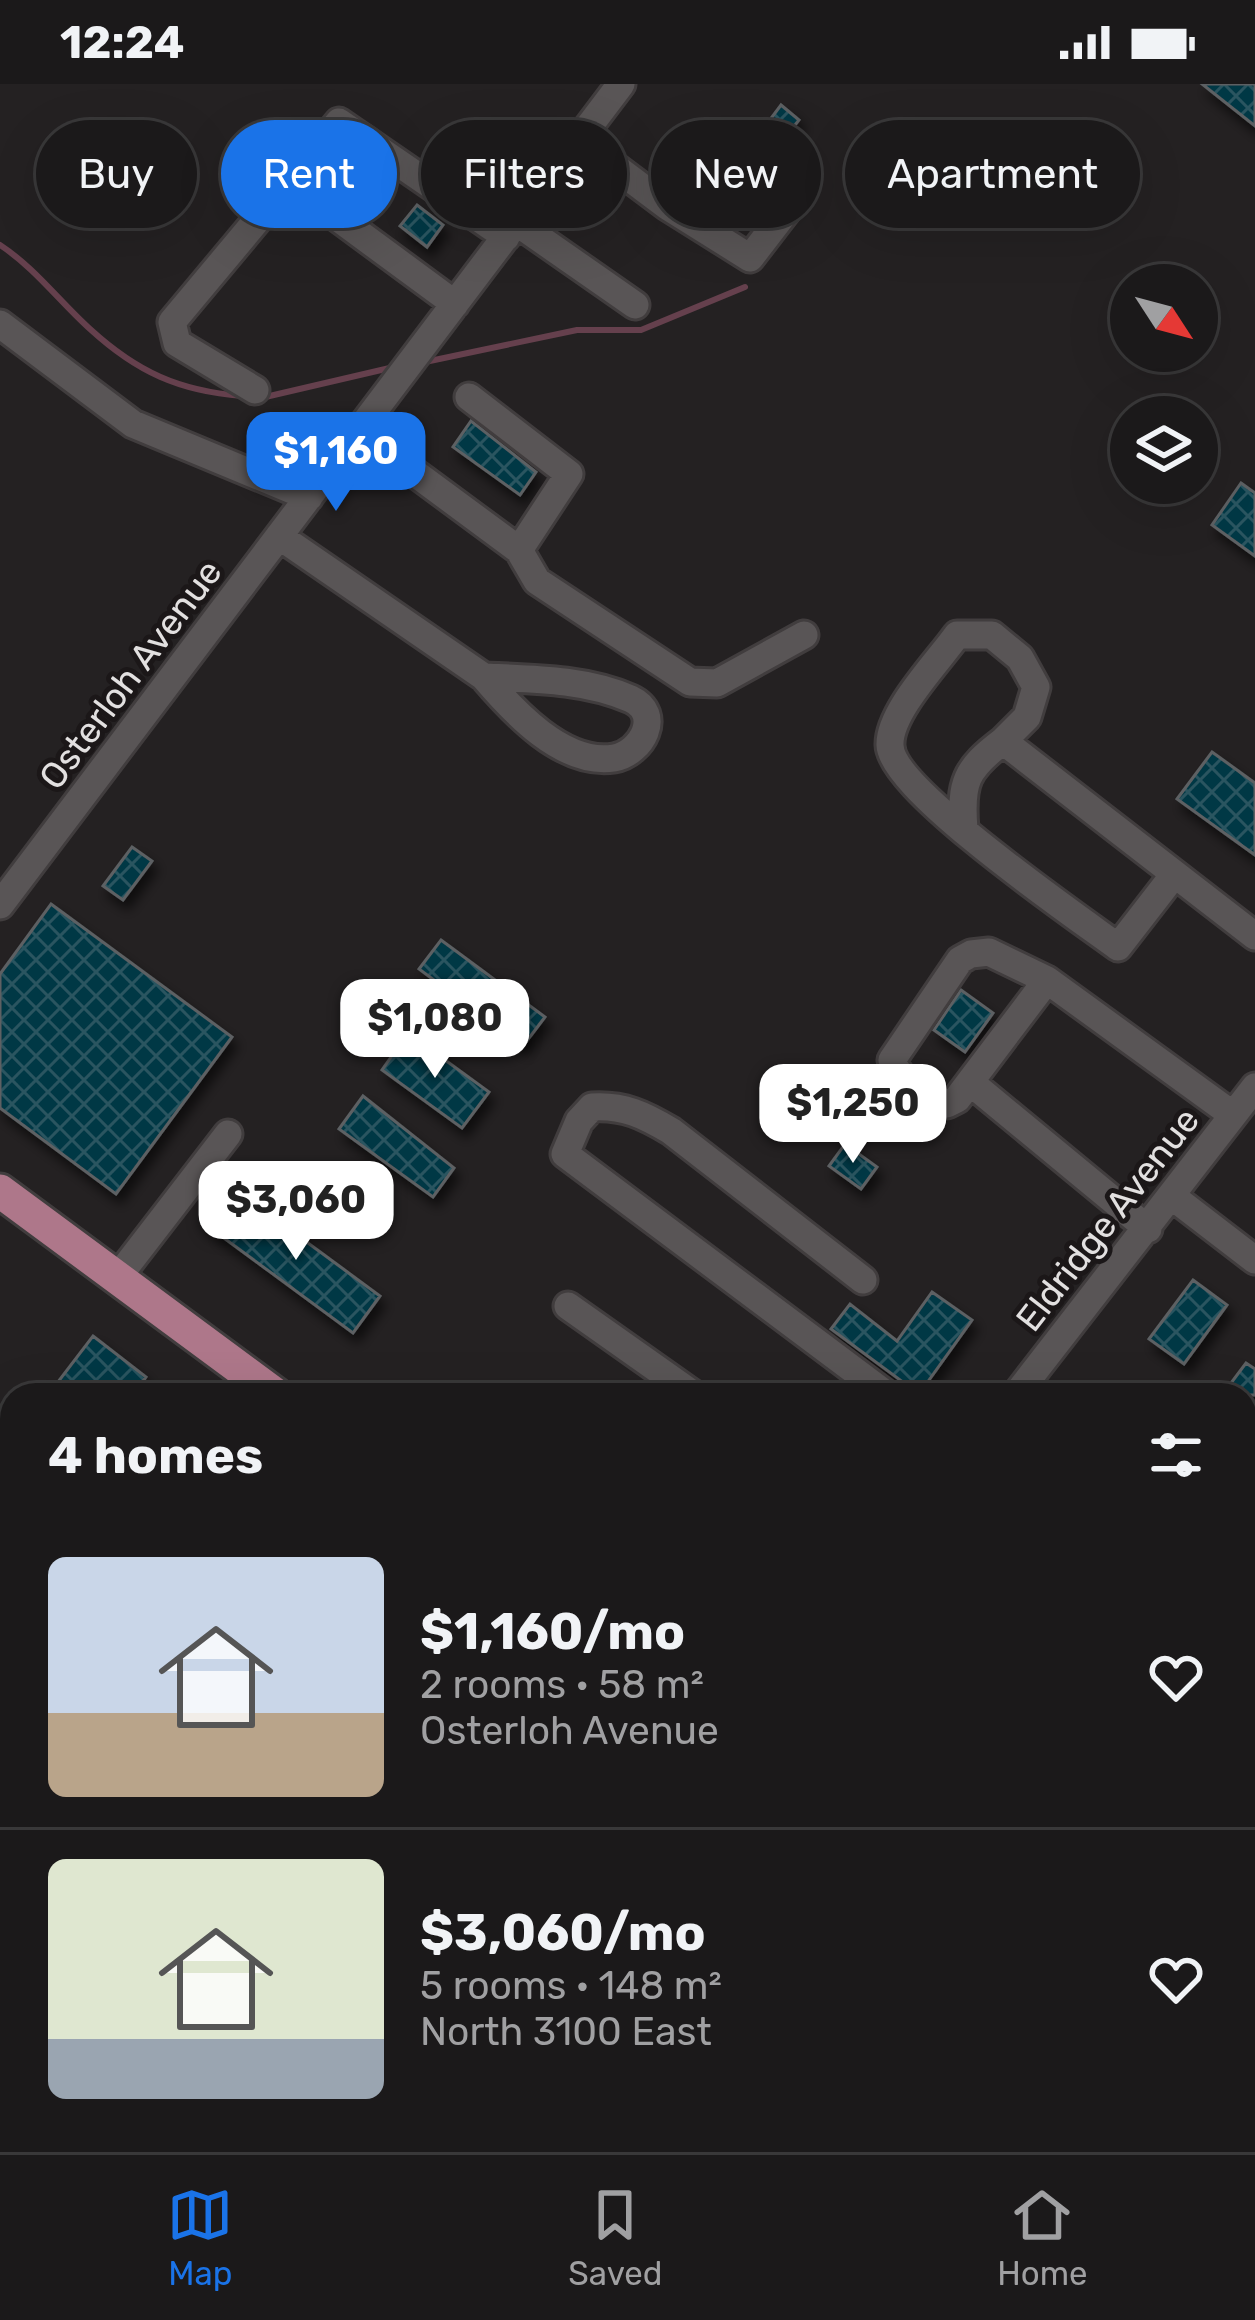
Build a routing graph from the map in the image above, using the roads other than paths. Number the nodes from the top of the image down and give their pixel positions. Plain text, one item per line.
1 (621, 84) edge
2 (594, 120) edge
3 (397, 158) edge
4 (668, 206) joint
5 (249, 228) edge
6 (352, 228) edge
7 (511, 230) junction
8 (455, 304) junction
9 (635, 305) dead end
10 (0, 324) edge
11 (256, 390) dead end
12 (469, 397) dead end
13 (358, 431) junction
14 (309, 497) junction
15 (279, 536) junction
16 (519, 550) junction
17 (804, 634) dead end
18 (484, 677) junction
19 (1003, 741) junction
20 (964, 829) junction
21 (1173, 876) junction
22 (0, 905) edge
23 (1255, 936) edge
24 (1047, 980) junction
25 (970, 1082) junction
26 (1255, 1087) edge
27 (1233, 1115) junction
28 (228, 1134) dead end
29 (0, 1191) edge
30 (1173, 1197) junction
31 (1148, 1229) junction
32 (1255, 1259) edge
33 (117, 1278) junction
34 (863, 1280) dead end
35 (568, 1306) dead end
36 (260, 1383) edge
37 (677, 1383) edge
38 (871, 1383) edge
39 (1026, 1383) edge

1 - 2 street, Osterloh Avenue
3 - 7 street
4 - 4 street
5 - 11 street
6 - 8 street
7 - 8 street, Osterloh Avenue
7 - 9 street
8 - 13 street, Osterloh Avenue
10 - 14 street
12 - 16 street
13 - 14 street, Osterloh Avenue
13 - 16 street
14 - 15 street, Osterloh Avenue
15 - 18 street
15 - 22 street, Osterloh Avenue
16 - 17 street
18 - 18 street
19 - 20 street
19 - 20 street
19 - 21 street
20 - 21 street
21 - 23 street
24 - 25 street
24 - 25 street
24 - 27 street
25 - 31 street
26 - 27 street, Eldridge Avenue
27 - 30 street, Eldridge Avenue
28 - 33 street
29 - 33 main road
30 - 31 street, Eldridge Avenue
30 - 32 street
31 - 39 street, Eldridge Avenue
33 - 36 main road
34 - 38 street
35 - 37 street

